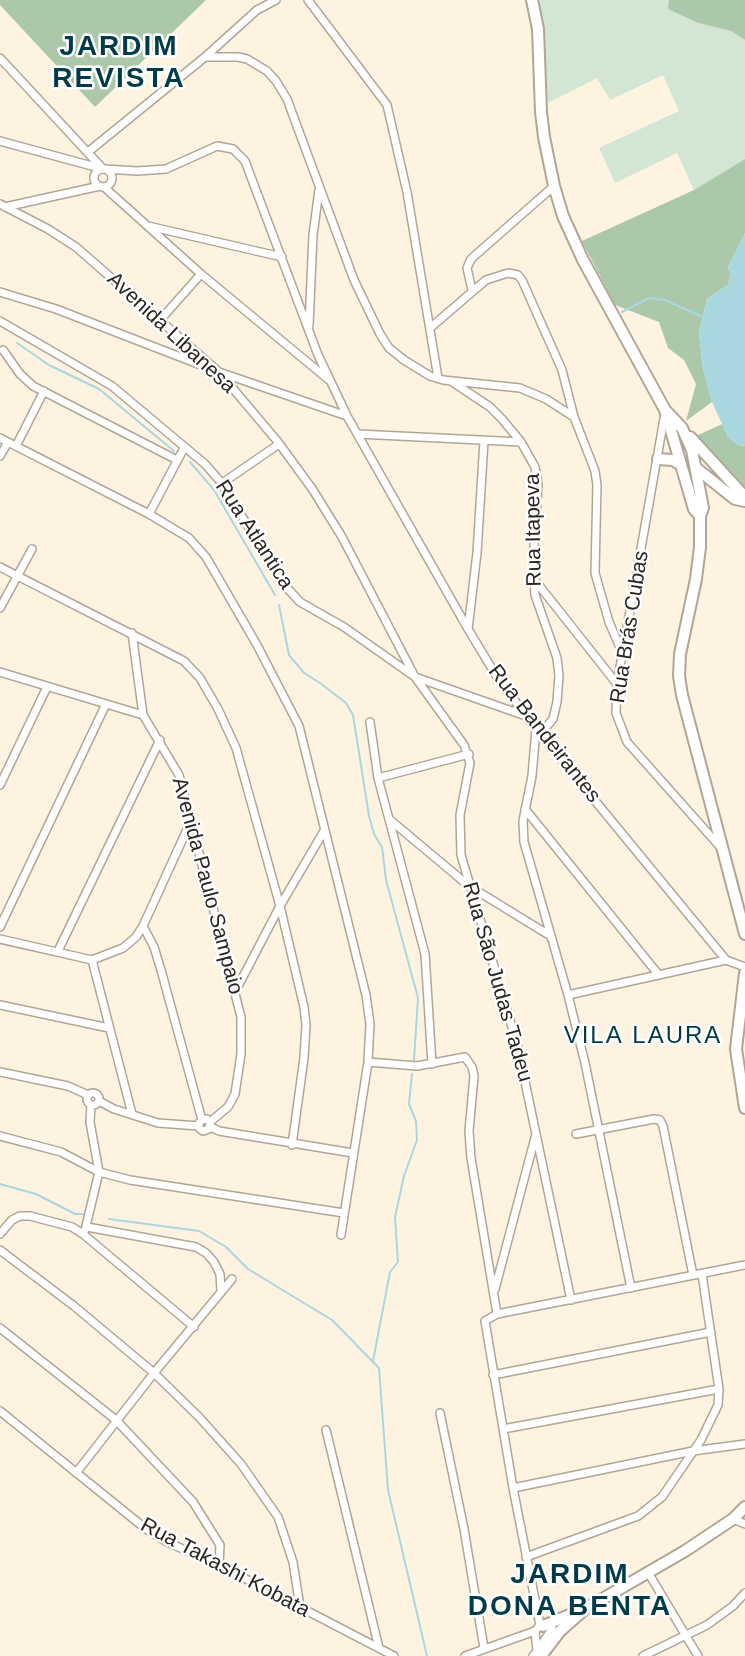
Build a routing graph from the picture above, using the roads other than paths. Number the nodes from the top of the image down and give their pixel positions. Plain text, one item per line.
1 (276, 0) edge
2 (308, 0) edge
3 (532, 0) edge
4 (205, 57) junction
5 (0, 58) edge
6 (0, 141) edge
7 (88, 152) junction
8 (104, 169) junction
9 (140, 171) junction
10 (112, 180) junction
11 (102, 186) junction
12 (319, 186) junction
13 (554, 186) junction
14 (2, 206) edge
15 (147, 226) junction
16 (282, 257) junction
17 (201, 274) junction
18 (472, 290) junction
19 (0, 292) edge
20 (161, 319) junction
21 (0, 321) edge
22 (309, 328) junction
23 (430, 328) junction
24 (3, 350) dead end
25 (219, 372) junction
26 (438, 379) junction
27 (449, 379) junction
28 (331, 382) junction
29 (44, 391) junction
30 (665, 410) junction
31 (347, 416) junction
32 (574, 417) junction
33 (682, 428) junction
34 (670, 431) junction
35 (358, 434) junction
36 (4, 440) edge
37 (484, 441) junction
38 (521, 442) junction
39 (279, 444) junction
40 (16, 446) junction
41 (184, 448) junction
42 (0, 456) edge
43 (658, 459) junction
44 (177, 460) junction
45 (681, 465) junction
46 (696, 469) junction
47 (713, 482) junction
48 (221, 484) junction
49 (699, 488) junction
50 (745, 499) edge
51 (149, 514) junction
52 (700, 516) junction
53 (32, 549) dead end
54 (0, 567) edge
55 (17, 575) junction
56 (533, 579) junction
57 (0, 607) edge
58 (468, 629) junction
59 (132, 634) junction
60 (622, 652) junction
61 (0, 672) edge
62 (415, 677) junction
63 (617, 684) junction
64 (47, 687) junction
65 (106, 704) junction
66 (143, 715) junction
67 (526, 717) junction
68 (370, 722) dead end
69 (539, 731) junction
70 (160, 740) junction
71 (469, 754) junction
72 (378, 778) junction
73 (0, 785) edge
74 (524, 809) junction
75 (389, 818) junction
76 (190, 822) junction
77 (324, 831) junction
78 (722, 849) junction
79 (469, 886) junction
80 (280, 906) junction
81 (143, 926) junction
82 (0, 927) edge
83 (745, 933) edge
84 (549, 935) junction
85 (0, 939) edge
86 (58, 951) junction
87 (92, 960) junction
88 (726, 960) junction
89 (745, 967) edge
90 (745, 973) edge
91 (658, 974) junction
92 (235, 992) junction
93 (568, 995) junction
94 (0, 1006) edge
95 (109, 1028) junction
96 (741, 1038) edge
97 (368, 1062) junction
98 (432, 1064) junction
99 (737, 1065) junction
100 (0, 1072) edge
101 (745, 1074) edge
102 (95, 1103) junction
103 (745, 1108) edge
104 (132, 1114) junction
105 (205, 1124) junction
106 (537, 1130) junction
107 (598, 1130) junction
108 (576, 1134) dead end
109 (0, 1136) edge
110 (292, 1144) junction
111 (352, 1153) junction
112 (99, 1172) junction
113 (344, 1213) junction
114 (85, 1230) junction
115 (0, 1234) edge
116 (341, 1235) dead end
117 (0, 1250) edge
118 (745, 1265) edge
119 (697, 1274) junction
120 (232, 1279) dead end
121 (631, 1288) junction
122 (221, 1291) junction
123 (494, 1293) junction
124 (571, 1300) junction
125 (497, 1314) junction
126 (194, 1327) junction
127 (0, 1328) edge
128 (711, 1332) junction
129 (153, 1373) junction
130 (493, 1375) junction
131 (719, 1389) junction
132 (0, 1411) edge
133 (440, 1413) dead end
134 (116, 1420) junction
135 (503, 1429) junction
136 (326, 1430) dead end
137 (745, 1444) edge
138 (693, 1451) junction
139 (76, 1473) junction
140 (513, 1488) junction
141 (745, 1507) edge
142 (733, 1519) junction
143 (745, 1524) edge
144 (526, 1557) junction
145 (219, 1566) junction
146 (649, 1573) junction
147 (745, 1593) edge
148 (300, 1608) junction
149 (584, 1609) junction
150 (546, 1628) junction
151 (687, 1635) junction
152 (379, 1648) junction
153 (484, 1648) junction
154 (537, 1655) edge
155 (394, 1656) edge
156 (465, 1656) edge
157 (643, 1656) edge
158 (698, 1656) edge

1 - 4 street
2 - 23 street
3 - 13 main road
4 - 7 street
4 - 12 street
5 - 7 street
6 - 8 street
7 - 8 street
8 - 9 street
8 - 10 street
8 - 11 street
9 - 10 street
9 - 16 street, Rua Bandeirantes
10 - 11 street
11 - 14 street
11 - 15 street
12 - 22 street
12 - 26 street
13 - 18 street
13 - 30 main road
14 - 20 street, Avenida Libanesa
15 - 16 street
15 - 17 street
16 - 22 street, Rua Bandeirantes
17 - 20 street
17 - 28 street
18 - 23 street
18 - 32 street
19 - 25 street
20 - 25 street, Avenida Libanesa
21 - 41 street, Rua Atlantica
22 - 28 street, Rua Bandeirantes
23 - 26 street
24 - 29 street
25 - 31 street
25 - 39 street, Avenida Libanesa
26 - 27 street
27 - 32 street
27 - 38 street
28 - 31 street, Rua Bandeirantes
29 - 40 street
29 - 44 street
30 - 33 main road
30 - 34 main road
30 - 43 street, Rua Brás Cubas
31 - 35 street, Rua Bandeirantes
32 - 60 street
33 - 46 main road
33 - 50 main road
34 - 45 main road
34 - 46 main road
35 - 37 street, Rua Itapeva
35 - 58 street, Rua Bandeirantes
36 - 40 street
36 - 42 street
37 - 38 street, Rua Itapeva
37 - 58 street
38 - 56 street, Rua Itapeva
39 - 48 street
39 - 62 street, Avenida Libanesa
40 - 51 street
41 - 44 street
41 - 48 street, Rua Atlantica
43 - 45 main road
43 - 60 street, Rua Brás Cubas
44 - 51 street
45 - 52 main road
46 - 47 main road
46 - 49 main road
47 - 49 main road
47 - 50 main road
48 - 62 street, Rua Atlantica
49 - 52 main road
51 - 77 street
52 - 78 main road
53 - 55 street
54 - 55 street
55 - 57 street
55 - 59 street
56 - 63 street
56 - 69 street, Rua Itapeva
58 - 67 street, Rua Bandeirantes
59 - 66 street
59 - 80 street
60 - 63 street, Rua Brás Cubas
61 - 64 street
62 - 67 street, Rua Atlantica
62 - 71 street
63 - 78 street, Rua Brás Cubas
64 - 65 street
64 - 73 street
65 - 66 street
65 - 82 street
66 - 70 street, Avenida Paulo Sampaio
67 - 69 street, Rua Bandeirantes
68 - 72 street
69 - 74 street
69 - 88 street, Rua Bandeirantes
70 - 76 street, Avenida Paulo Sampaio
70 - 86 street
71 - 72 street
71 - 79 street, Rua São Judas Tadeu
72 - 75 street
74 - 84 street
74 - 91 street
75 - 79 street
75 - 98 street
76 - 81 street
76 - 92 street, Avenida Paulo Sampaio
77 - 80 street
77 - 97 street
78 - 83 main road
79 - 84 street
79 - 106 street, Rua São Judas Tadeu
80 - 92 street
80 - 110 street
81 - 87 street
81 - 105 street
84 - 93 street
85 - 86 street
86 - 87 street
87 - 95 street
88 - 89 street
88 - 91 street
90 - 96 main road
91 - 93 street
92 - 105 street, Avenida Paulo Sampaio
93 - 107 street
94 - 95 street
95 - 104 street
96 - 99 main road
97 - 98 street
97 - 111 street
98 - 123 street
99 - 101 street
99 - 103 main road
100 - 102 street
102 - 104 street
102 - 112 street
104 - 105 street
105 - 110 street
106 - 123 street
106 - 124 street, Rua São Judas Tadeu
107 - 108 street
107 - 119 street
107 - 121 street
109 - 112 street
110 - 111 street
111 - 113 street
112 - 113 street
112 - 114 street
113 - 116 street
114 - 115 street
114 - 122 street
114 - 126 street
117 - 129 street
118 - 119 street
119 - 121 street
119 - 128 street
120 - 122 street
121 - 124 street
122 - 126 street
123 - 125 street
124 - 125 street
125 - 130 street
126 - 129 street
127 - 134 street
128 - 130 street
128 - 131 street
129 - 134 street
129 - 148 street
130 - 135 street
131 - 135 street
131 - 138 street
132 - 139 street, Rua Takashi Kobata
133 - 153 street
134 - 139 street
134 - 145 street
135 - 140 street
136 - 152 street
137 - 138 street
138 - 140 street
138 - 144 street
139 - 145 street, Rua Takashi Kobata
140 - 144 street
141 - 142 main road
142 - 143 street
142 - 146 main road
144 - 150 street
145 - 148 street, Rua Takashi Kobata
146 - 149 main road
146 - 151 street
147 - 151 street
148 - 152 street, Rua Takashi Kobata
149 - 150 main road
149 - 150 main road
150 - 153 street
150 - 154 main road
150 - 154 street
151 - 157 street
151 - 158 street
152 - 155 street, Rua Takashi Kobata
153 - 156 street

